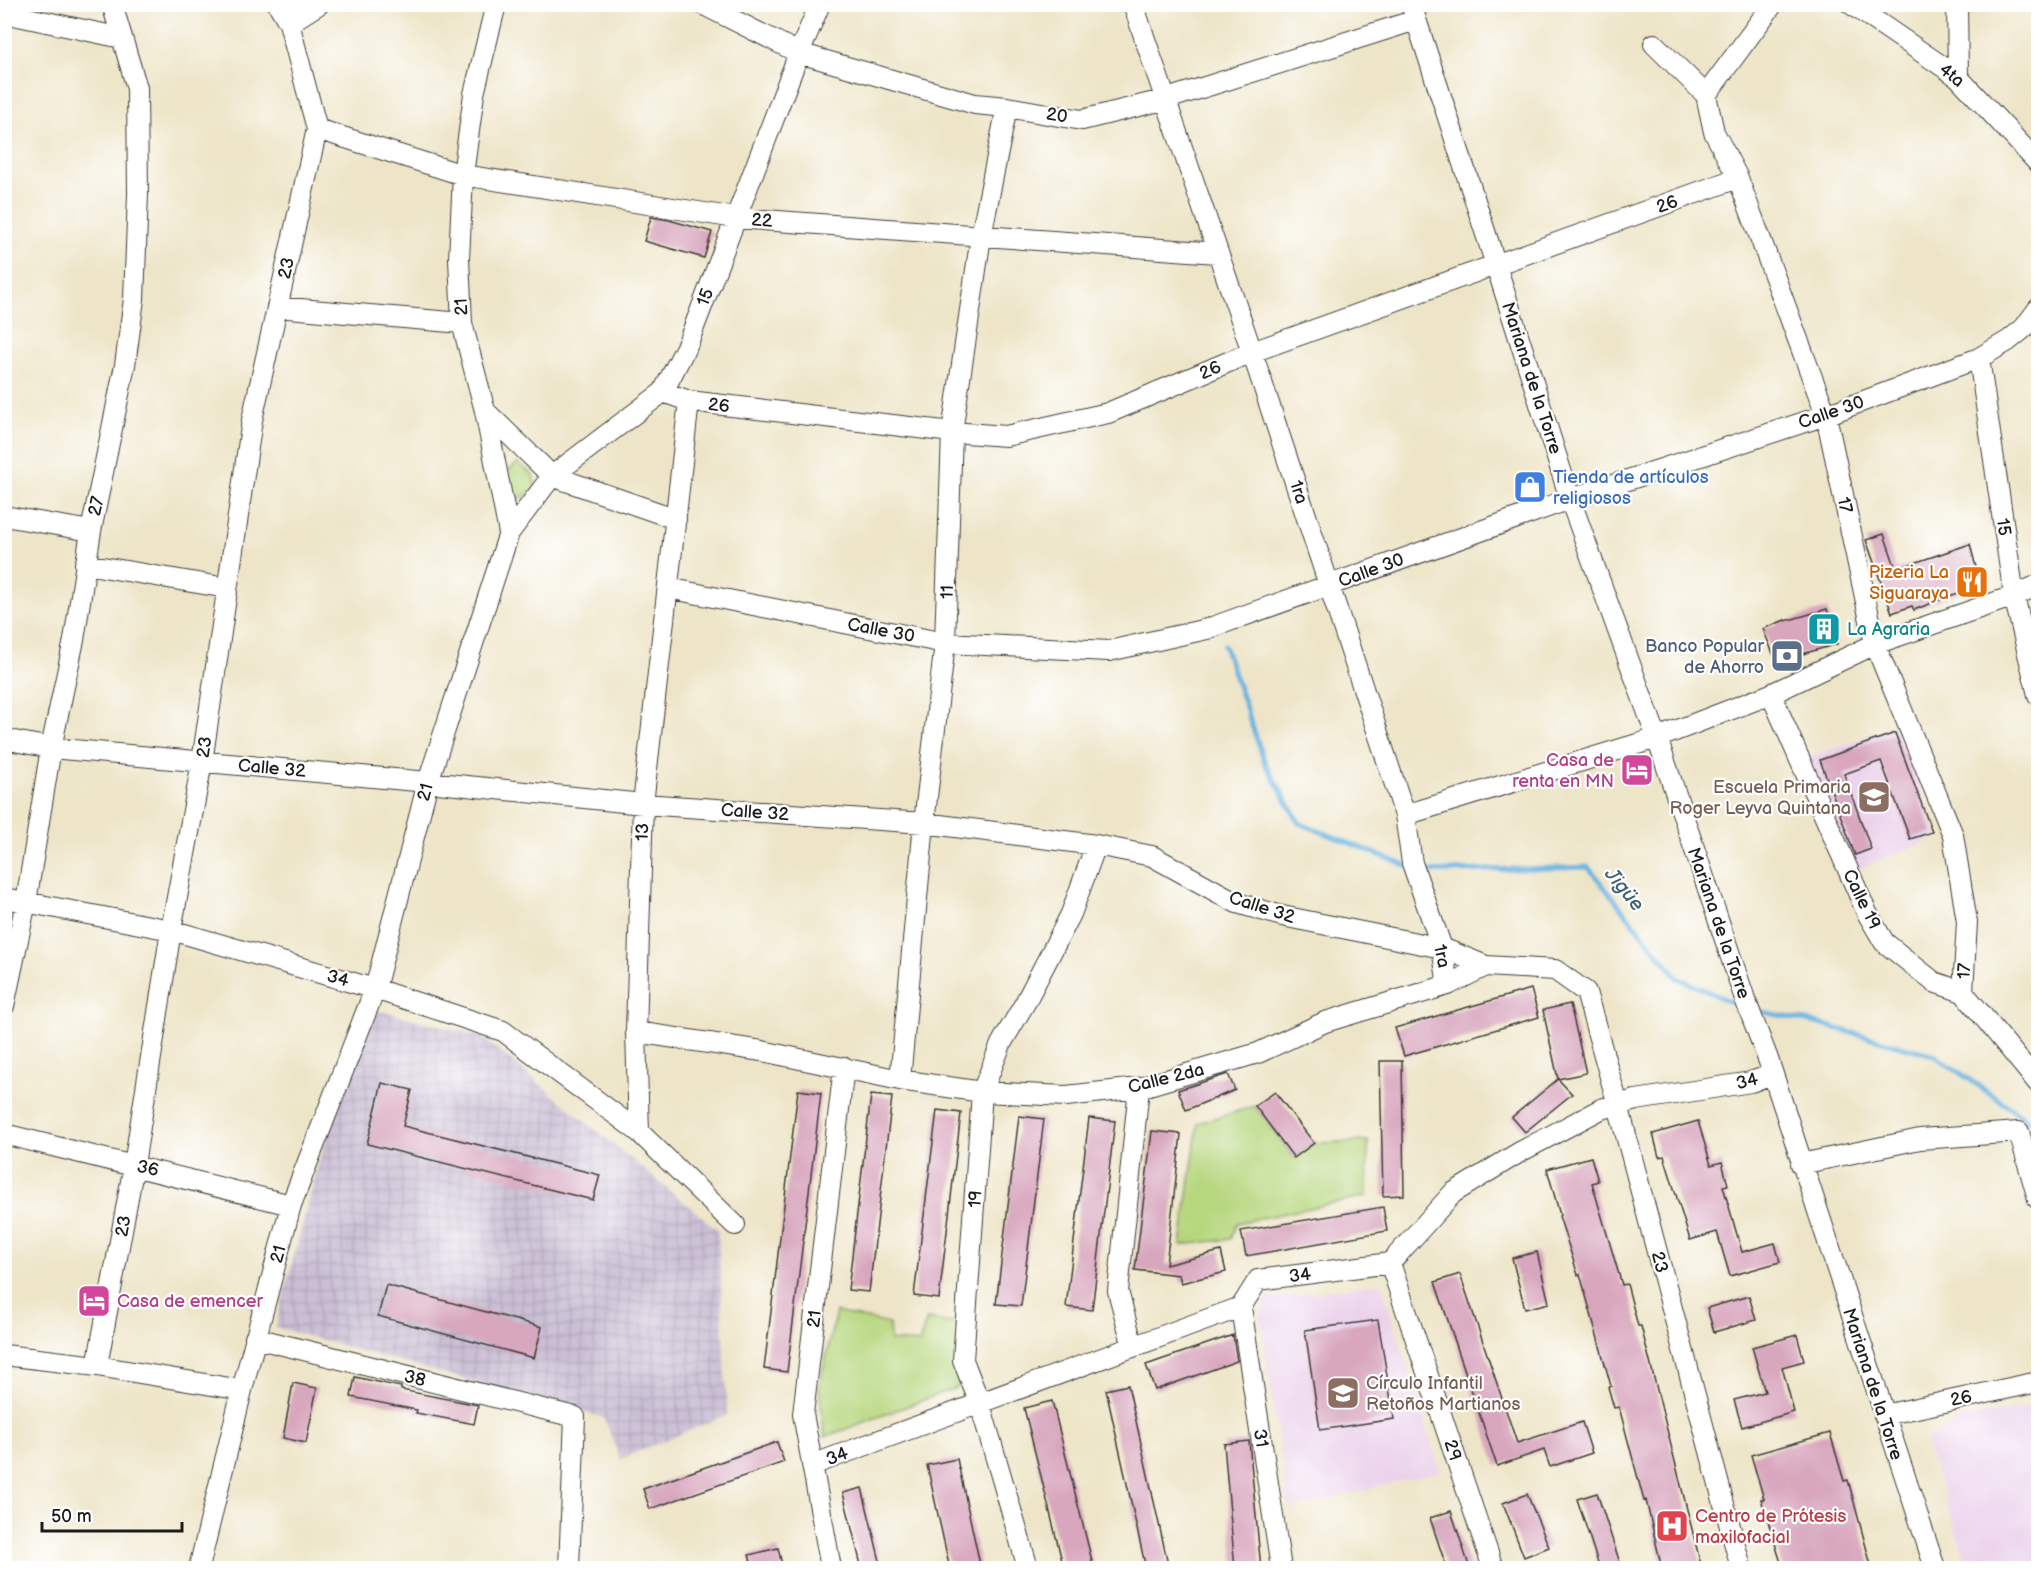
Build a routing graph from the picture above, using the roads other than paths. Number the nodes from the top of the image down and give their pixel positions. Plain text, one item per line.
1 (112, 4) edge
2 (279, 4) edge
3 (319, 4) edge
4 (496, 4) edge
5 (702, 4) edge
6 (820, 4) edge
7 (1133, 4) edge
8 (1773, 4) edge
9 (1851, 4) edge
10 (1957, 4) edge
11 (1414, 12) edge
12 (4, 13) edge
13 (290, 23) junction
14 (122, 38) junction
15 (1654, 44) dead end
16 (799, 53) junction
17 (1958, 77) junction
18 (1706, 95) junction
19 (1167, 99) junction
20 (1007, 107) junction
21 (317, 129) junction
22 (2038, 163) edge
23 (463, 175) junction
24 (1738, 178) junction
25 (736, 218) junction
26 (981, 236) junction
27 (1217, 253) junction
28 (1496, 265) junction
29 (277, 307) junction
30 (2038, 309) edge
31 (462, 323) junction
32 (1252, 352) junction
33 (1979, 358) junction
34 (663, 392) junction
35 (689, 401) junction
36 (485, 411) junction
37 (1826, 415) junction
38 (951, 432) junction
39 (552, 476) junction
40 (1570, 499) junction
41 (4, 516) edge
42 (676, 519) junction
43 (91, 531) junction
44 (509, 533) junction
45 (85, 564) junction
46 (1330, 585) junction
47 (2038, 585) edge
48 (227, 588) junction
49 (668, 588) junction
50 (2014, 596) junction
51 (945, 642) junction
52 (1875, 644) junction
53 (1771, 694) junction
54 (2038, 695) edge
55 (1657, 738) junction
56 (4, 739) edge
57 (51, 748) junction
58 (202, 762) junction
59 (428, 782) junction
60 (643, 804) junction
61 (1404, 815) junction
62 (924, 822) junction
63 (1096, 845) junction
64 (4, 898) edge
65 (26, 902) junction
66 (171, 930) junction
67 (1442, 948) junction
68 (1486, 966) junction
69 (1555, 970) joint
70 (1448, 985) junction
71 (375, 989) junction
72 (1963, 992) junction
73 (4, 1006) edge
74 (636, 1032) junction
75 (844, 1067) junction
76 (1772, 1074) junction
77 (900, 1080) junction
78 (2038, 1083) edge
79 (1139, 1088) junction
80 (982, 1092) junction
81 (1618, 1105) junction
82 (639, 1132) junction
83 (4, 1134) edge
84 (1801, 1164) junction
85 (134, 1165) junction
86 (2038, 1199) edge
87 (291, 1204) junction
88 (735, 1225) dead end
89 (1390, 1263) junction
90 (1241, 1307) junction
91 (255, 1338) junction
92 (1133, 1347) junction
93 (4, 1355) edge
94 (97, 1366) junction
95 (2038, 1382) edge
96 (242, 1390) junction
97 (980, 1404) junction
98 (1884, 1415) junction
99 (812, 1465) junction
100 (199, 1569) edge
101 (569, 1569) edge
102 (831, 1569) edge
103 (1028, 1569) edge
104 (1281, 1569) edge
105 (1492, 1569) edge
106 (1741, 1569) edge
107 (1935, 1569) edge

1 - 14 street, 27
2 - 13 street
3 - 13 street
4 - 23 street, 21
5 - 16 street, 20
6 - 16 street, 15
7 - 19 street, 1ra
8 - 18 street
9 - 17 street, 4ta
10 - 17 street
11 - 19 street, 20
11 - 28 street, Mariana de la Torre
12 - 14 street
13 - 21 street
14 - 43 street, 27
15 - 18 street
16 - 20 street, 20
16 - 25 street, 15
17 - 22 street, 4ta
18 - 24 street, 17
19 - 20 street, 20
19 - 27 street, 1ra
20 - 26 street, 11
21 - 23 street, 22
21 - 29 street, 23
23 - 25 street, 22
23 - 31 street, 21
24 - 28 street, 26
24 - 37 street, 17
25 - 26 street, 22
25 - 34 street, 15
26 - 27 street, 22
26 - 38 street, 11
27 - 32 street, 1ra
28 - 32 street, 26
28 - 40 street, Mariana de la Torre
29 - 31 street
29 - 48 street, 23
30 - 33 street, Calle 30
31 - 36 street, 21
32 - 38 street, 26
32 - 46 street, 1ra
33 - 37 street, Calle 30
33 - 50 street, 15
34 - 35 street, 26
34 - 39 street, 15
35 - 38 street, 26
35 - 42 street, 13
36 - 39 street
36 - 44 street, 21
37 - 40 street, Calle 30
37 - 52 street, 17
38 - 51 street, 11
39 - 42 street
39 - 44 street, 15
40 - 46 street, Calle 30
40 - 55 street, Mariana de la Torre
41 - 43 street
42 - 49 street, 13
43 - 45 street, 27
44 - 59 street, 21
45 - 48 street
45 - 57 street, 27
46 - 51 street, Calle 30
46 - 61 street, 1ra
47 - 50 street
48 - 58 street, 23
49 - 51 street, Calle 30
49 - 60 street, 13
50 - 52 street
50 - 54 street, 15
51 - 62 street, 11
52 - 53 street
52 - 72 street, 17
53 - 55 street
53 - 72 street, Calle 19
55 - 61 street
55 - 76 street, Mariana de la Torre
56 - 57 street, Calle 32
57 - 58 street, Calle 32
57 - 65 street, 27
58 - 59 street, Calle 32
58 - 66 street, 23
59 - 60 street, Calle 32
59 - 71 street, 21
60 - 62 street, Calle 32
60 - 74 street, 13
61 - 67 street, 1ra
62 - 63 street, Calle 32
62 - 77 street, 11
63 - 67 street, Calle 32
63 - 80 street, 19
64 - 65 street, 34
65 - 66 street, 34
65 - 73 street, 27
66 - 71 street, 34
66 - 85 street, 23
67 - 68 street, Calle 32
67 - 70 street, 1ra
68 - 69 street, Calle 2da
68 - 70 street, Calle 2da
69 - 81 street, 23
70 - 79 street, Calle 2da
71 - 82 street, 34
71 - 87 street, 21
72 - 78 street
74 - 75 street, Calle 2da
74 - 82 street, 13
75 - 77 street, Calle 2da
75 - 99 street, 21
76 - 81 street, 34
76 - 84 street, Mariana de la Torre
77 - 80 street, Calle 2da
79 - 80 street, Calle 2da
79 - 92 street
80 - 97 street, 19
81 - 89 street, 34
81 - 106 street, 23
82 - 88 street
83 - 85 street, 36
84 - 86 street
84 - 98 street, Mariana de la Torre
85 - 87 street, 36
85 - 94 street, 23
87 - 91 street, 21
89 - 90 street, 34
89 - 105 street, 29
90 - 92 street, 34
90 - 104 street, 31
91 - 96 street, 21
91 - 101 street, 38
92 - 97 street, 34
93 - 94 street
94 - 96 street
95 - 98 street, 26
96 - 100 street, 21
97 - 99 street, 34
97 - 103 street, 19
98 - 107 street, Mariana de la Torre
99 - 102 street, 21

